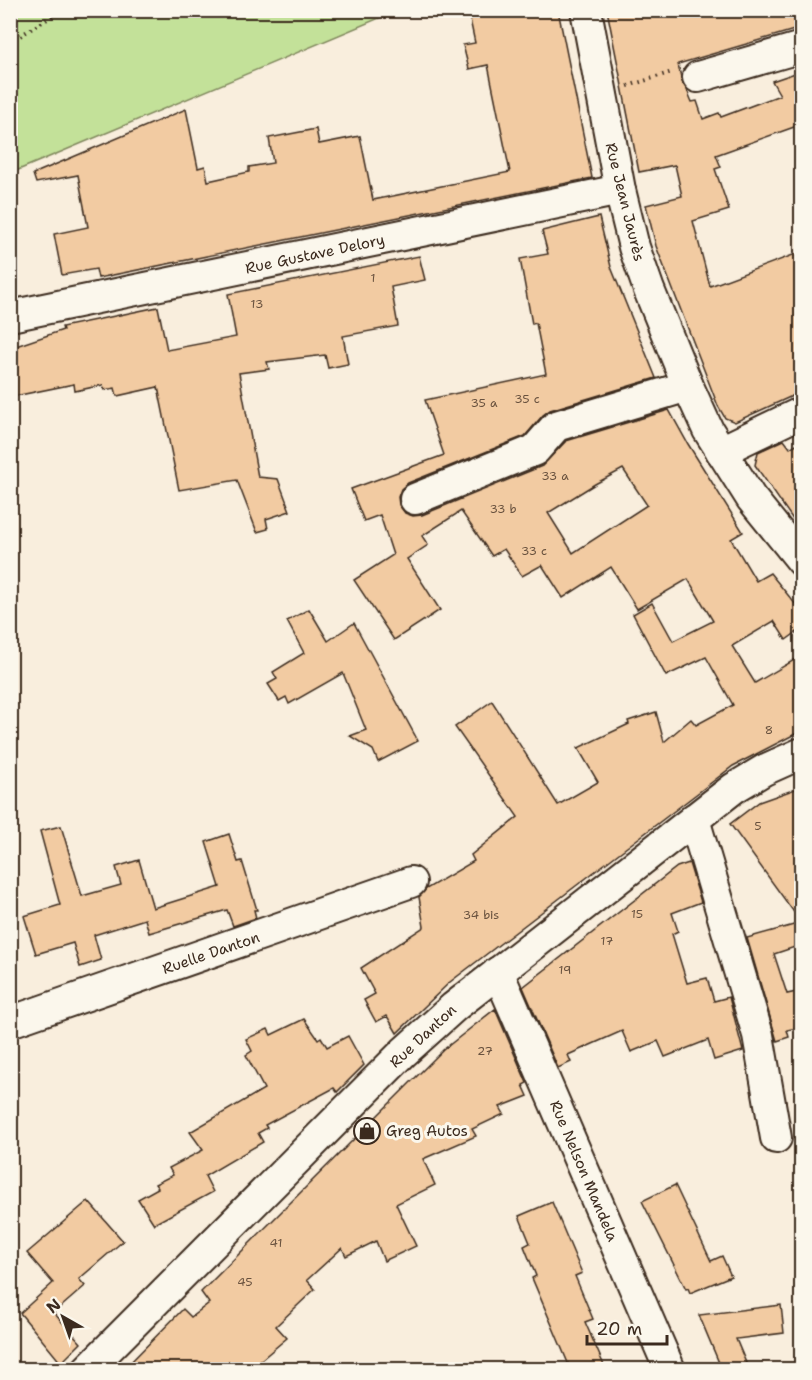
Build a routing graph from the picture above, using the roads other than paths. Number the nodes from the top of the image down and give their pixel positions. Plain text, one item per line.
1 (586, 10) edge
2 (801, 47) edge
3 (698, 77) road end
4 (620, 190) junction
5 (10, 316) edge
6 (688, 386) junction
7 (801, 412) edge
8 (721, 451) junction
9 (416, 499) dead end
10 (801, 561) edge
11 (801, 753) edge
12 (694, 819) junction
13 (411, 882) dead end
14 (498, 972) junction
15 (10, 1022) edge
16 (776, 1138) dead end
17 (87, 1370) edge
18 (670, 1370) edge

1 - 4 street, Rue Jean Jaurès
2 - 3 street
4 - 5 street, Rue Gustave Delory
4 - 6 street, Rue Jean Jaurès
6 - 8 street, Rue Jean Jaurès
6 - 9 street
7 - 8 street
8 - 10 street, Rue Jean Jaurès
11 - 12 street, Rue Danton
12 - 14 street, Rue Danton
12 - 16 street
13 - 15 street, Ruelle Danton
14 - 17 street, Rue Danton
14 - 18 street, Rue Nelson Mandela

